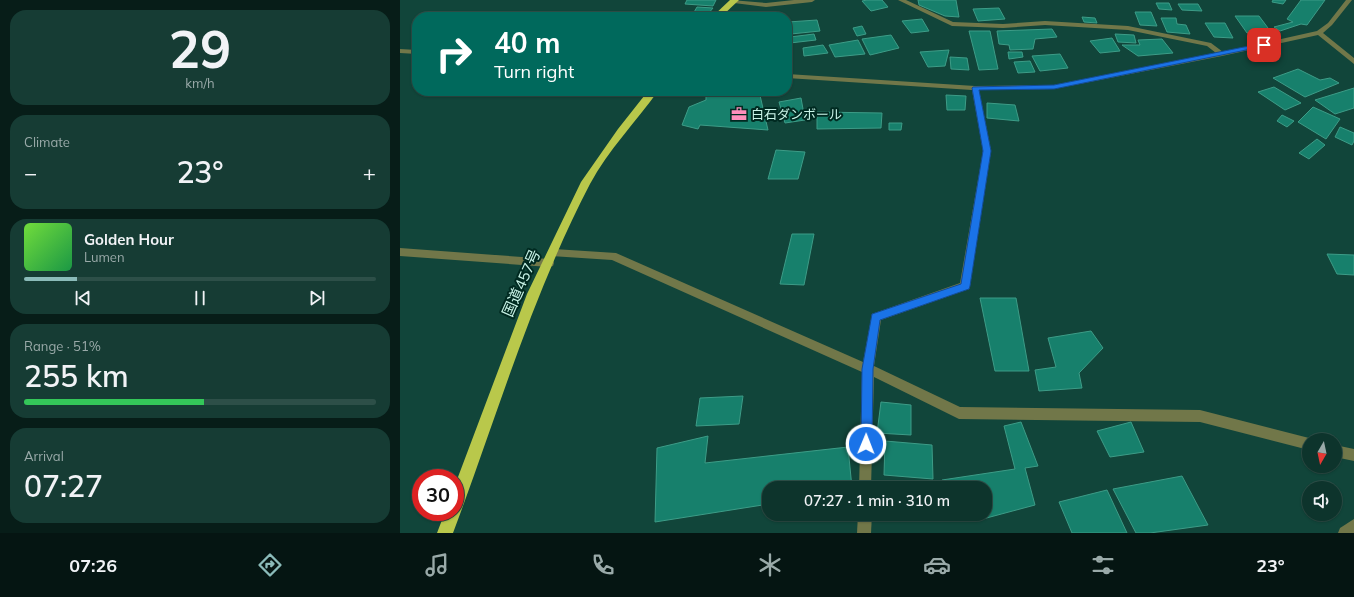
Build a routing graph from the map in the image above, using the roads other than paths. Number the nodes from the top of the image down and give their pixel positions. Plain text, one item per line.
1 (812, 0) edge
2 (901, 0) edge
3 (1349, 0) edge
4 (734, 1) edge
5 (722, 12) edge
6 (1319, 33) junction
7 (400, 51) edge
8 (412, 52) edge
9 (1222, 54) junction
10 (1354, 62) edge
11 (792, 76) edge
12 (975, 88) junction
13 (649, 96) edge
14 (400, 252) edge
15 (552, 258) junction
16 (868, 369) junction
17 (1302, 442) edge
18 (1342, 452) edge
19 (1354, 455) edge
20 (865, 481) edge
21 (464, 482) edge
22 (450, 521) edge
23 (865, 521) edge
24 (1354, 526) edge
25 (445, 533) edge
26 (864, 533) edge
27 (1345, 533) edge

1 - 4 street
2 - 9 street
3 - 6 street
4 - 5 highway
6 - 9 street
6 - 10 street
7 - 8 street
9 - 12 street
11 - 12 street
12 - 16 street
13 - 15 highway, 国道457号
14 - 15 street
15 - 16 street
15 - 21 highway, 国道457号
16 - 17 street
16 - 20 street
18 - 19 street
22 - 25 highway
23 - 26 street
24 - 27 street

